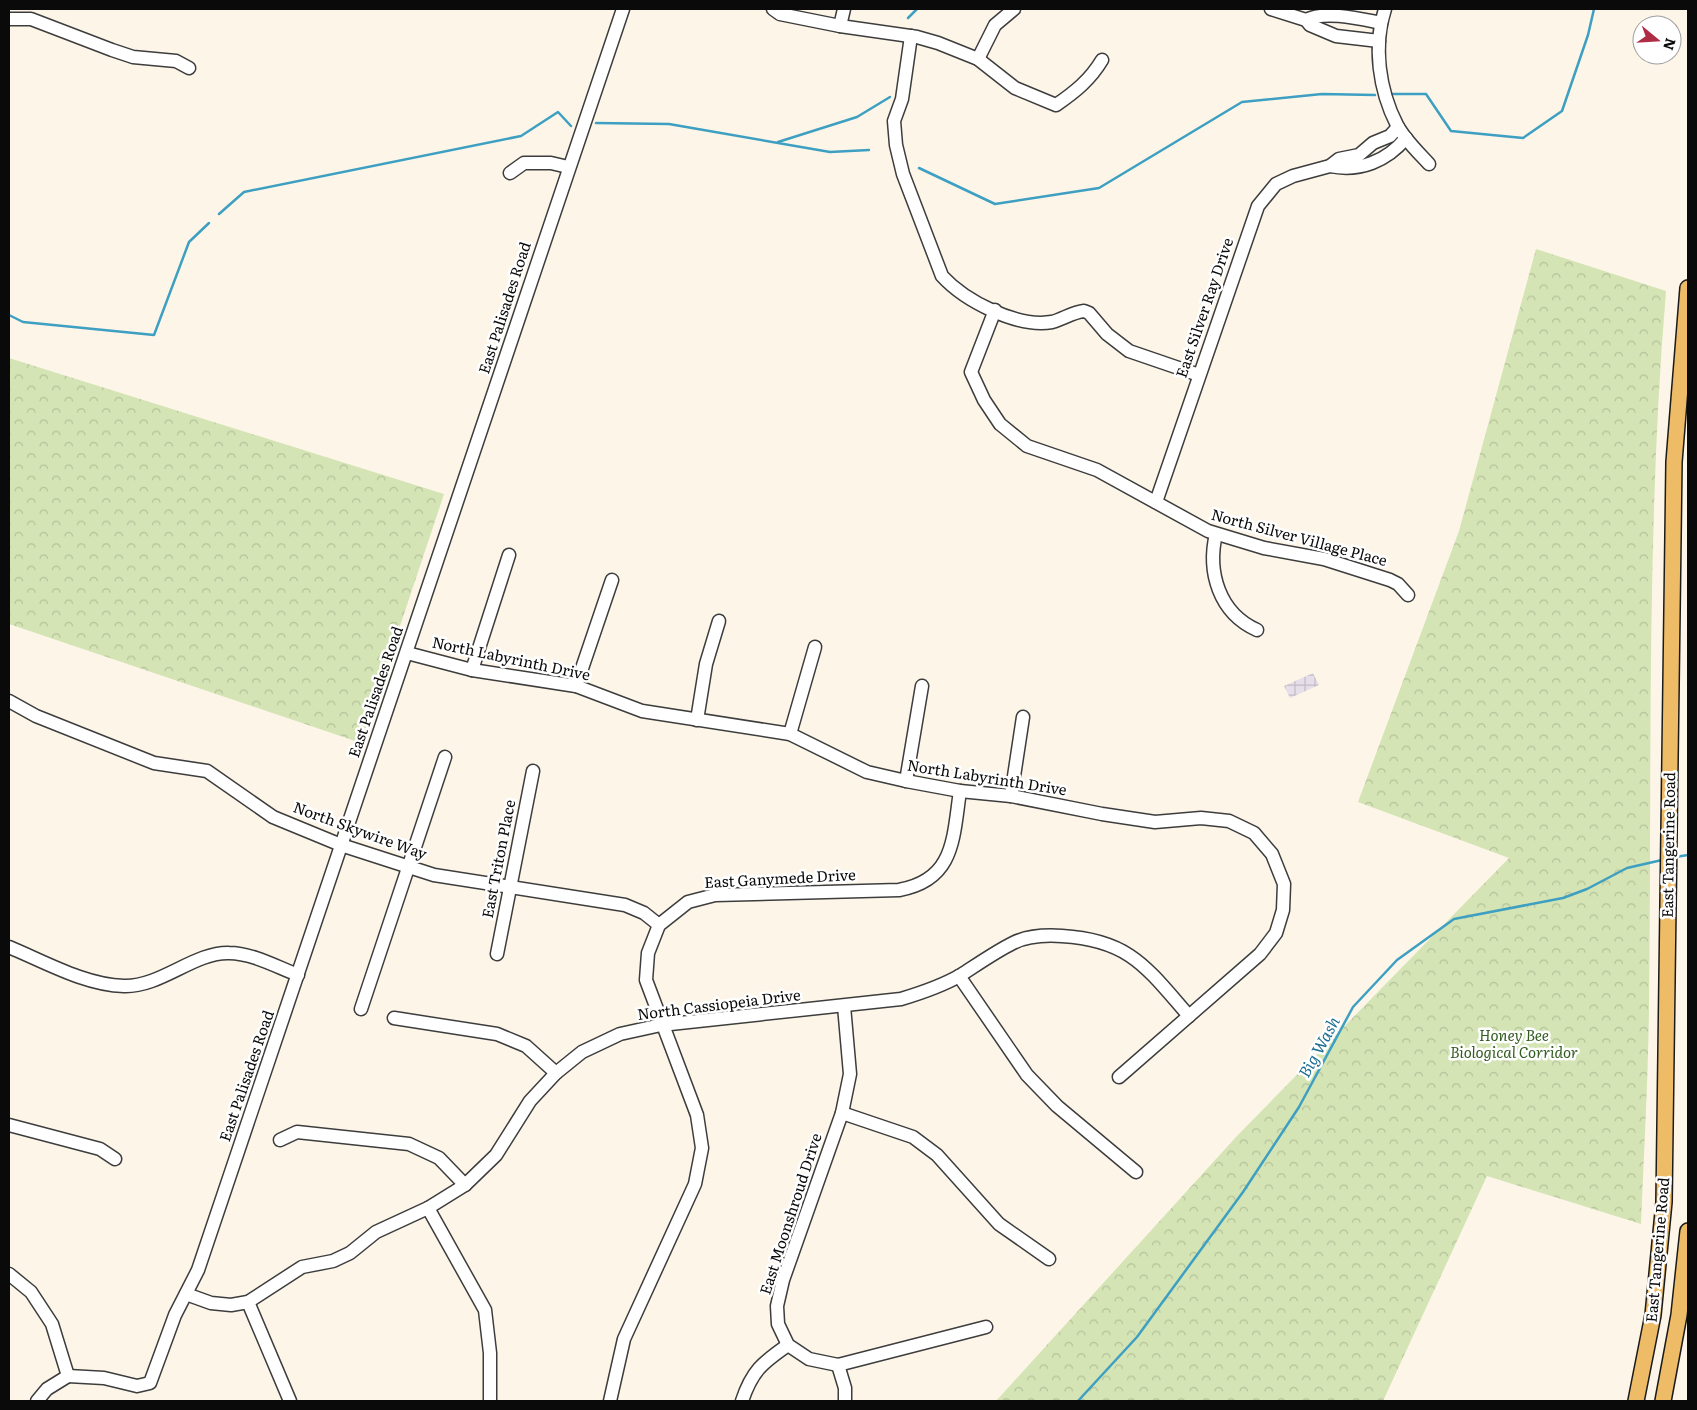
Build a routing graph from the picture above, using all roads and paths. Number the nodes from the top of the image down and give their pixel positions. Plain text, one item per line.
1 (623, 9) edge
2 (773, 9) edge
3 (844, 9) edge
4 (1014, 9) edge
5 (1271, 9) edge
6 (1385, 9) edge
7 (9, 19) edge
8 (1306, 20) junction
9 (1381, 23) junction
10 (840, 26) junction
11 (911, 36) junction
12 (1379, 41) junction
13 (978, 59) junction
14 (1102, 60) dead end
15 (189, 68) dead end
16 (1398, 127) junction
17 (1406, 138) junction
18 (1429, 164) dead end
19 (1330, 166) junction
20 (568, 167) junction
21 (510, 174) dead end
22 (1688, 288) edge
23 (995, 310) junction
24 (1199, 375) junction
25 (1156, 502) junction
26 (1216, 534) junction
27 (508, 555) dead end
28 (612, 580) dead end
29 (1408, 595) dead end
30 (719, 621) dead end
31 (1257, 630) dead end
32 (815, 647) dead end
33 (407, 653) junction
34 (472, 670) junction
35 (576, 686) junction
36 (922, 686) dead end
37 (9, 701) edge
38 (1023, 717) dead end
39 (697, 720) junction
40 (790, 734) junction
41 (444, 757) dead end
42 (533, 771) dead end
43 (906, 781) junction
44 (960, 791) junction
45 (1011, 796) junction
46 (341, 845) junction
47 (408, 866) junction
48 (509, 886) junction
49 (659, 925) junction
50 (9, 947) edge
51 (497, 954) dead end
52 (298, 975) junction
53 (959, 976) junction
54 (844, 1006) junction
55 (361, 1009) dead end
56 (1189, 1016) junction
57 (394, 1018) dead end
58 (661, 1025) junction
59 (556, 1073) junction
60 (1118, 1077) dead end
61 (842, 1113) junction
62 (9, 1125) edge
63 (280, 1140) dead end
64 (115, 1159) dead end
65 (1136, 1172) dead end
66 (465, 1185) junction
67 (428, 1208) junction
68 (1688, 1230) edge
69 (1050, 1259) dead end
70 (9, 1274) edge
71 (186, 1294) junction
72 (248, 1302) junction
73 (986, 1327) dead end
74 (788, 1345) junction
75 (838, 1365) junction
76 (68, 1376) junction
77 (36, 1401) edge
78 (290, 1401) edge
79 (490, 1401) edge
80 (610, 1401) edge
81 (742, 1401) edge
82 (845, 1401) edge
83 (1636, 1401) edge
84 (1663, 1401) edge

1 - 20 street, East Palisades Road
2 - 10 street
3 - 10 street
4 - 13 street
5 - 8 street
6 - 9 street
7 - 15 street
8 - 9 street
8 - 12 street
9 - 12 street
10 - 11 street
11 - 13 street
11 - 23 street
12 - 16 street
13 - 14 street
16 - 17 street
16 - 19 street, East Silver Ray Drive
17 - 18 street
17 - 19 street, East Silver Ray Drive
19 - 24 street, East Silver Ray Drive
20 - 21 street
20 - 33 street, East Palisades Road
22 - 83 main road, East Tangerine Road
23 - 24 street
23 - 25 street, North Silver Village Place
24 - 25 street, East Silver Ray Drive
25 - 26 street, North Silver Village Place
26 - 29 street, North Silver Village Place
26 - 31 street
27 - 34 street
28 - 35 street
30 - 39 street
32 - 40 street
33 - 34 street, North Labyrinth Drive
33 - 46 street, East Palisades Road
34 - 35 street, North Labyrinth Drive
35 - 39 street, North Labyrinth Drive
36 - 43 street
37 - 46 street, North Skywire Way
38 - 45 street
39 - 40 street, North Labyrinth Drive
40 - 43 street, North Labyrinth Drive
41 - 47 street
42 - 48 street, East Triton Place
43 - 44 street, North Labyrinth Drive
44 - 45 street, North Labyrinth Drive
44 - 49 street, East Ganymede Drive
45 - 56 street, North Labyrinth Drive
46 - 47 street, North Skywire Way
46 - 52 street, East Palisades Road
47 - 48 street, North Skywire Way
47 - 55 street
48 - 49 street, North Skywire Way
48 - 51 street, East Triton Place
49 - 58 street
50 - 52 street
52 - 71 street, East Palisades Road
53 - 54 street, North Cassiopeia Drive
53 - 56 street, North Cassiopeia Drive
53 - 65 street
54 - 58 street, North Cassiopeia Drive
54 - 61 street, East Moonshroud Drive
56 - 60 street, North Labyrinth Drive
57 - 59 street
58 - 59 street, North Cassiopeia Drive
58 - 80 street
59 - 66 street, North Cassiopeia Drive
61 - 69 street
61 - 74 street, East Moonshroud Drive
62 - 64 street
63 - 66 street
66 - 67 street, North Cassiopeia Drive
67 - 72 street, North Cassiopeia Drive
67 - 79 street
68 - 84 main road, East Tangerine Road
70 - 76 street
71 - 72 street, North Cassiopeia Drive
71 - 76 street, East Palisades Road
72 - 78 street
73 - 75 street
74 - 75 street
74 - 81 street
75 - 82 street
76 - 77 street

